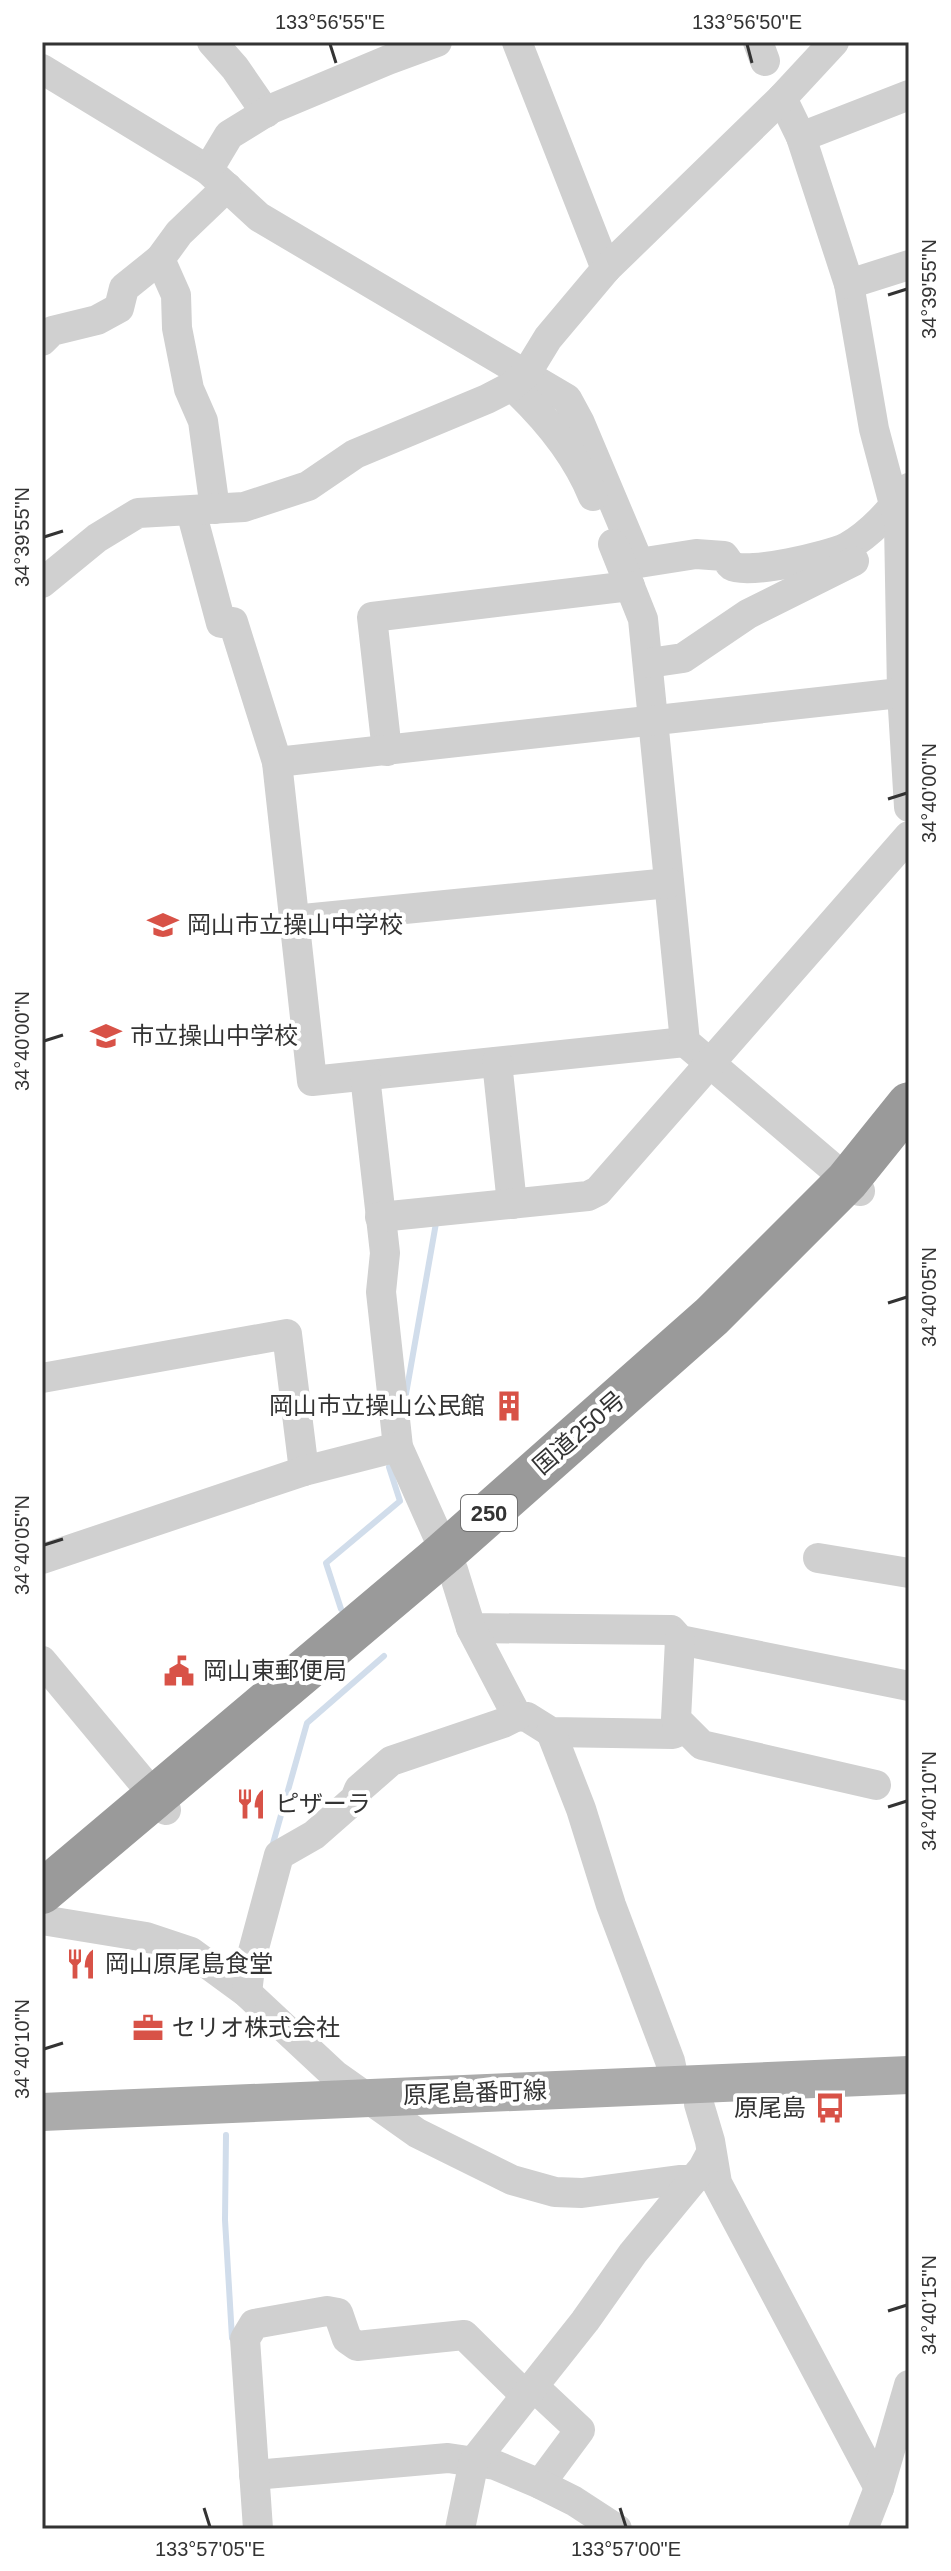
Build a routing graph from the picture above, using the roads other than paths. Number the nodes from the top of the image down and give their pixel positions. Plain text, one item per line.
1 (212, 42) edge
2 (437, 42) edge
3 (517, 42) edge
4 (834, 42) edge
5 (382, 51) edge
6 (42, 69) edge
7 (909, 95) edge
8 (782, 98) junction
9 (266, 113) junction
10 (801, 137) junction
11 (217, 178) junction
12 (160, 259) junction
13 (909, 265) edge
14 (606, 269) junction
15 (849, 284) junction
16 (42, 341) edge
17 (519, 380) junction
18 (203, 510) junction
19 (899, 511) edge
20 (42, 583) edge
21 (630, 586) junction
22 (649, 663) junction
23 (906, 692) edge
24 (653, 721) junction
25 (387, 751) junction
26 (277, 762) junction
27 (909, 807) edge
28 (909, 836) edge
29 (660, 884) junction
30 (293, 920) junction
31 (685, 1042) junction
32 (497, 1062) junction
33 (709, 1063) junction
34 (365, 1076) junction
35 (909, 1104) edge
36 (909, 1133) edge
37 (854, 1186) junction
38 (512, 1204) junction
39 (380, 1217) junction
40 (42, 1378) edge
41 (398, 1447) junction
42 (304, 1471) junction
43 (818, 1558) dead end
44 (42, 1559) edge
45 (448, 1562) junction
46 (909, 1573) edge
47 (471, 1628) junction
48 (680, 1640) junction
49 (42, 1661) edge
50 (909, 1686) edge
51 (517, 1716) junction
52 (685, 1729) junction
53 (551, 1732) junction
54 (876, 1785) dead end
55 (161, 1804) junction
56 (42, 1892) edge
57 (42, 1920) edge
58 (241, 1989) junction
59 (909, 2075) edge
60 (687, 2084) junction
61 (368, 2098) junction
62 (42, 2112) edge
63 (711, 2153) junction
64 (693, 2180) junction
65 (909, 2385) edge
66 (529, 2390) junction
67 (474, 2461) junction
68 (254, 2475) junction
69 (540, 2484) junction
70 (879, 2488) junction
71 (258, 2529) edge
72 (460, 2529) edge
73 (617, 2529) edge
74 (863, 2529) edge

1 - 9 street
2 - 5 street
3 - 14 street
4 - 8 street
5 - 9 street
6 - 11 street
7 - 10 street
8 - 10 street
8 - 14 street
9 - 11 street
10 - 15 street
11 - 12 street
11 - 17 street
12 - 16 street
12 - 18 street
13 - 15 street
14 - 17 street
15 - 19 street
17 - 18 street
17 - 19 street
17 - 21 street
18 - 20 street
18 - 26 street
19 - 22 street
19 - 23 street
21 - 22 street
21 - 25 street
22 - 24 street
23 - 24 street
23 - 27 street
24 - 25 street
24 - 29 street
25 - 26 street
26 - 30 street
28 - 33 street
29 - 30 street
29 - 31 street
30 - 34 street
31 - 32 street
31 - 33 street
32 - 34 street
32 - 38 street
33 - 37 street
33 - 38 street
34 - 39 street
35 - 37 highway, 国道250号 / 250
36 - 37 highway, 国道250号 / 250
37 - 45 highway, 国道250号 / 250
38 - 39 street
39 - 41 street
40 - 42 street
41 - 42 street
41 - 45 street
42 - 44 street
43 - 46 street
45 - 47 street
45 - 55 highway, 国道250号 / 250
47 - 48 street
47 - 51 street
48 - 50 street
48 - 52 street
49 - 55 street
51 - 53 street
51 - 58 street
52 - 53 street
52 - 54 street
53 - 60 street
55 - 56 highway, 国道250号 / 250
55 - 57 highway, 国道250号 / 250
57 - 58 street
58 - 61 street
59 - 60 main road, 原尾島番町線
60 - 61 main road, 原尾島番町線
60 - 63 street
61 - 62 main road, 原尾島番町線
61 - 64 street
63 - 64 street
63 - 70 street
64 - 66 street
65 - 70 street
66 - 67 street
66 - 68 street
66 - 69 street
67 - 68 street
67 - 69 street
67 - 72 street
68 - 71 street
69 - 73 street
70 - 74 street

